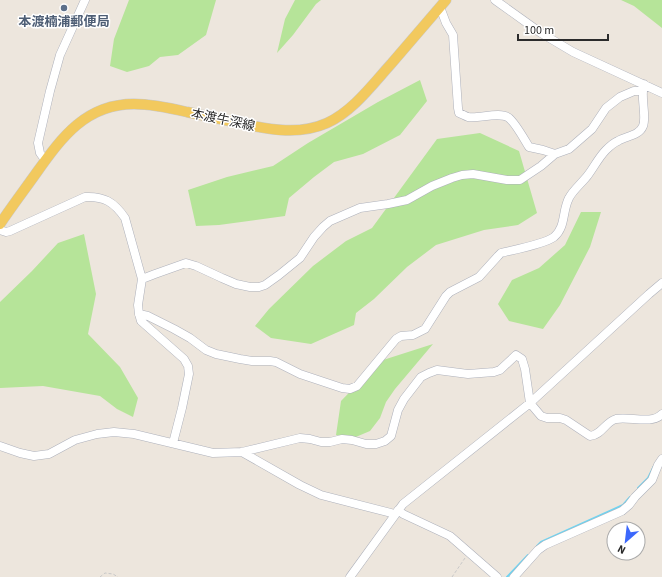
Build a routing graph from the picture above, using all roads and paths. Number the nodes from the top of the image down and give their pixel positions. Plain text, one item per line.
1 (86, 0) edge
2 (495, 0) edge
3 (443, 4) edge
4 (643, 88) junction
5 (662, 93) edge
6 (555, 154) junction
7 (45, 160) junction
8 (0, 224) edge
9 (0, 230) edge
10 (142, 279) junction
11 (662, 284) edge
12 (139, 314) junction
13 (530, 403) junction
14 (662, 414) edge
15 (173, 443) junction
16 (0, 446) edge
17 (242, 452) junction
18 (662, 459) edge
19 (397, 512) junction
20 (469, 553) junction
21 (100, 577) edge
22 (118, 577) edge
23 (350, 577) edge
24 (452, 577) edge
25 (497, 577) edge
26 (514, 577) edge

1 - 7 street
2 - 4 street
3 - 6 street
3 - 7 main road, 本渡牛深線
4 - 5 street
4 - 6 street
4 - 12 street
6 - 10 street
7 - 8 main road, 本渡牛深線
9 - 10 street
10 - 12 street
11 - 13 street
12 - 15 street
13 - 14 street
13 - 17 street
13 - 19 street
15 - 16 street
15 - 17 street
17 - 19 street
18 - 26 street
19 - 20 street
19 - 23 street
20 - 24 path
20 - 25 street
21 - 22 path

